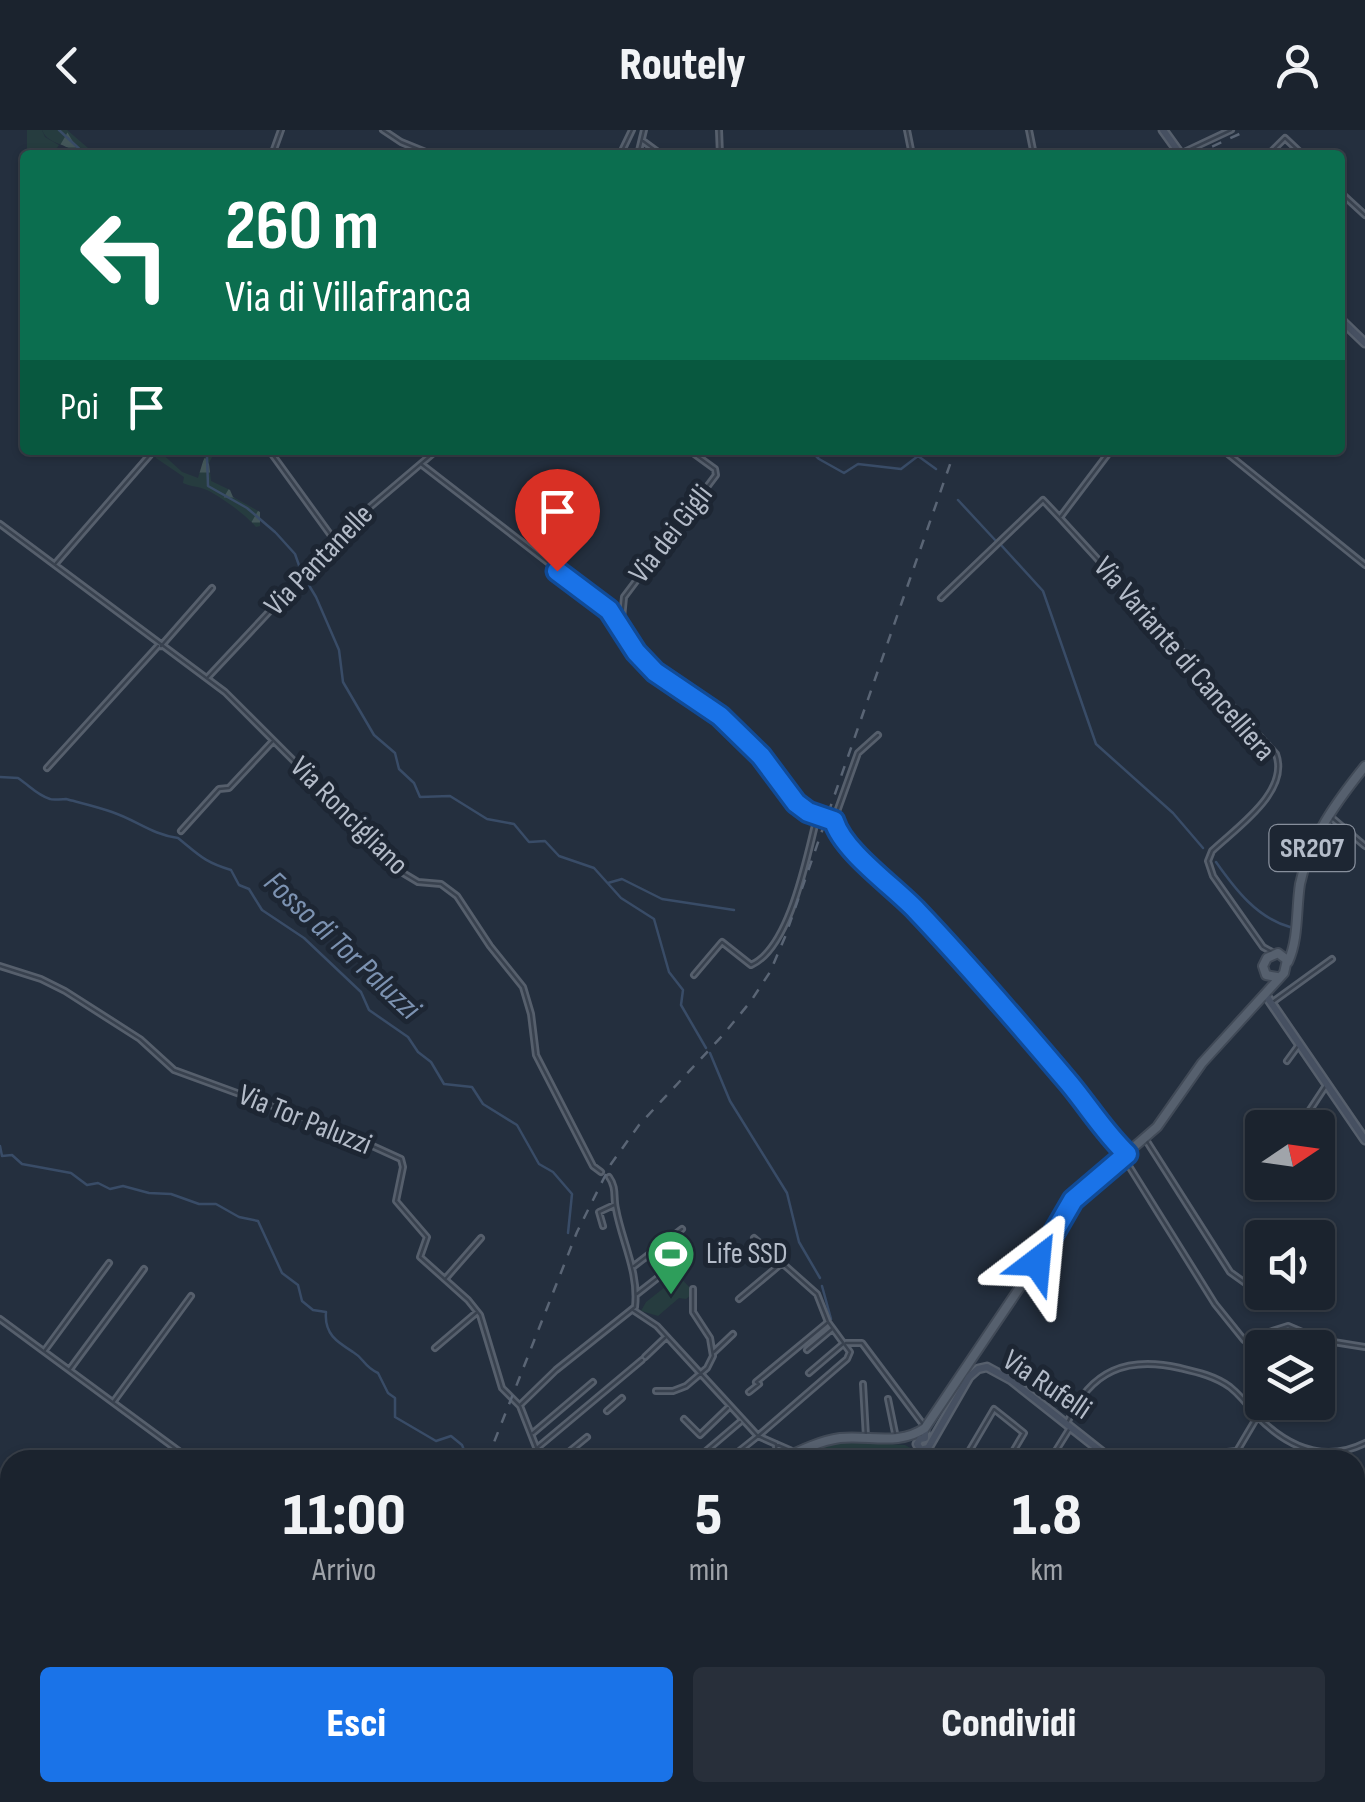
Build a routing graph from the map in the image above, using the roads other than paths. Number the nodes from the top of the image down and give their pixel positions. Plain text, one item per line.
1 (383, 130) edge
2 (644, 130) edge
3 (1231, 130) edge
4 (642, 140) junction
5 (420, 150) edge
6 (639, 150) edge
7 (655, 150) edge
8 (1188, 150) edge
9 (1273, 150) edge
10 (1298, 150) edge
11 (1345, 197) edge
12 (1365, 215) edge
13 (1345, 325) edge
14 (1365, 343) edge
15 (150, 455) edge
16 (273, 455) edge
17 (432, 455) edge
18 (697, 455) edge
19 (1107, 455) edge
20 (1229, 455) edge
21 (421, 464) junction
22 (1060, 518) junction
23 (0, 524) edge
24 (335, 542) junction
25 (55, 564) junction
26 (1365, 566) edge
27 (212, 588) dead end
28 (941, 598) dead end
29 (621, 630) junction
30 (160, 645) junction
31 (207, 678) junction
32 (878, 735) dead end
33 (272, 741) junction
34 (1365, 766) edge
35 (47, 768) dead end
36 (818, 816) junction
37 (1330, 816) junction
38 (831, 820) junction
39 (181, 831) dead end
40 (1365, 846) edge
41 (1294, 944) junction
42 (1263, 947) junction
43 (1276, 953) junction
44 (1332, 959) dead end
45 (1265, 960) junction
46 (1288, 962) junction
47 (0, 966) edge
48 (1264, 973) junction
49 (694, 974) dead end
50 (1277, 977) junction
51 (1269, 998) junction
52 (1259, 1002) junction
53 (1301, 1042) junction
54 (1288, 1061) dead end
55 (1328, 1083) junction
56 (1310, 1110) edge
57 (1145, 1139) junction
58 (1365, 1140) edge
59 (1125, 1155) junction
60 (601, 1172) dead end
61 (610, 1177) dead end
62 (615, 1204) junction
63 (603, 1226) dead end
64 (682, 1228) dead end
65 (481, 1238) dead end
66 (754, 1238) dead end
67 (668, 1257) dead end
68 (109, 1262) dead end
69 (783, 1262) junction
70 (632, 1266) junction
71 (144, 1269) dead end
72 (444, 1280) junction
73 (1245, 1284) edge
74 (693, 1289) dead end
75 (636, 1294) junction
76 (191, 1296) dead end
77 (739, 1299) dead end
78 (633, 1310) junction
79 (478, 1312) junction
80 (0, 1319) edge
81 (828, 1322) junction
82 (834, 1328) junction
83 (733, 1334) dead end
84 (667, 1336) junction
85 (1245, 1340) edge
86 (1335, 1342) edge
87 (844, 1343) junction
88 (1365, 1346) edge
89 (434, 1348) dead end
90 (807, 1350) dead end
91 (44, 1352) junction
92 (713, 1353) junction
93 (70, 1370) junction
94 (701, 1373) junction
95 (808, 1373) dead end
96 (593, 1382) dead end
97 (862, 1384) dead end
98 (656, 1391) dead end
99 (749, 1392) dead end
100 (622, 1398) dead end
101 (888, 1399) dead end
102 (1245, 1401) edge
103 (113, 1402) junction
104 (520, 1405) junction
105 (729, 1406) junction
106 (607, 1412) dead end
107 (684, 1419) dead end
108 (1256, 1420) edge
109 (1263, 1420) edge
110 (741, 1421) junction
111 (1069, 1425) junction
112 (768, 1426) junction
113 (532, 1434) junction
114 (700, 1435) junction
115 (758, 1436) junction
116 (587, 1437) dead end
117 (766, 1438) junction
118 (866, 1438) junction
119 (896, 1440) junction
120 (923, 1440) junction
121 (694, 1442) dead end
122 (776, 1442) junction
123 (537, 1448) joint
124 (177, 1450) edge
125 (572, 1450) edge
126 (707, 1450) edge
127 (740, 1450) edge
128 (779, 1450) edge
129 (779, 1450) edge
130 (791, 1450) edge
131 (801, 1450) edge
132 (922, 1450) edge
133 (970, 1450) edge
134 (1014, 1450) edge
135 (1055, 1450) edge
136 (1100, 1450) edge
137 (1237, 1450) edge
138 (1306, 1450) edge

1 - 5 street
2 - 4 street
3 - 8 street
4 - 6 street
4 - 7 street
9 - 10 street
11 - 12 street
13 - 14 street
15 - 25 street
16 - 24 street
17 - 21 street, Via Pantanelle
18 - 29 street, Via dei Gigli
19 - 22 street
20 - 26 street
21 - 24 street, Via Pantanelle
21 - 29 street
22 - 28 street, Via Variante di Cancelliera
22 - 42 street, Via Variante di Cancelliera
23 - 25 street, Via Roncigliano
24 - 31 street, Via Pantanelle
25 - 30 street, Via Roncigliano
27 - 30 street
29 - 36 street
30 - 31 street, Via Roncigliano
30 - 35 street
31 - 33 street, Via Roncigliano
32 - 38 street
33 - 39 street
33 - 60 street, Via Roncigliano
34 - 37 main road, SR207
36 - 38 street, bridge
36 - 49 street
37 - 40 street
37 - 41 main road, SR207
38 - 59 street
41 - 43 main road
41 - 46 main road, SR207
42 - 43 street, Via Variante di Cancelliera
42 - 45 street, Via Variante di Cancelliera
43 - 45 main road
43 - 46 main road
44 - 51 street
45 - 48 main road
46 - 50 main road, SR207
47 - 72 street, Via Tor Paluzzi
48 - 50 main road
48 - 52 main road
50 - 51 main road, SR207
51 - 52 main road, SR207
51 - 53 street
52 - 57 main road, SR207
53 - 54 street
53 - 55 street
55 - 56 street
55 - 58 street
57 - 59 main road, SR207
57 - 73 street
59 - 85 street
59 - 120 main road, SR207
61 - 62 street
62 - 63 street
62 - 70 street
64 - 70 street
65 - 72 street
66 - 69 street
67 - 75 street
68 - 91 street
69 - 77 street
69 - 81 street
70 - 75 street
71 - 93 street
72 - 79 street, Via Tor Paluzzi
74 - 92 street
75 - 78 street
76 - 103 street
78 - 84 street
78 - 104 street
79 - 89 street
79 - 104 street, Via Tor Paluzzi
80 - 91 street
81 - 82 street
81 - 99 street
82 - 87 street
82 - 90 street
83 - 92 street
84 - 94 street
84 - 123 street
86 - 88 street
87 - 95 street
87 - 112 street
87 - 120 street
91 - 93 street
92 - 94 street
93 - 103 street
94 - 98 street
94 - 105 street
96 - 113 street
97 - 118 street
100 - 106 street
101 - 119 street
102 - 111 street
103 - 124 street
104 - 113 street, Via Tor Paluzzi
105 - 110 street
105 - 114 street
107 - 114 street
108 - 137 street
109 - 138 street
110 - 115 street
110 - 126 street
111 - 120 street, Via Rufelli
111 - 135 street
111 - 136 street, Via Rufelli
112 - 115 street
112 - 117 street
113 - 123 street, Via Tor Paluzzi
114 - 121 street
115 - 117 street
115 - 127 street
116 - 125 street
117 - 122 street
118 - 119 main road
118 - 131 main road
119 - 120 main road
120 - 132 street
122 - 128 street
122 - 129 street
122 - 130 street
133 - 134 street

